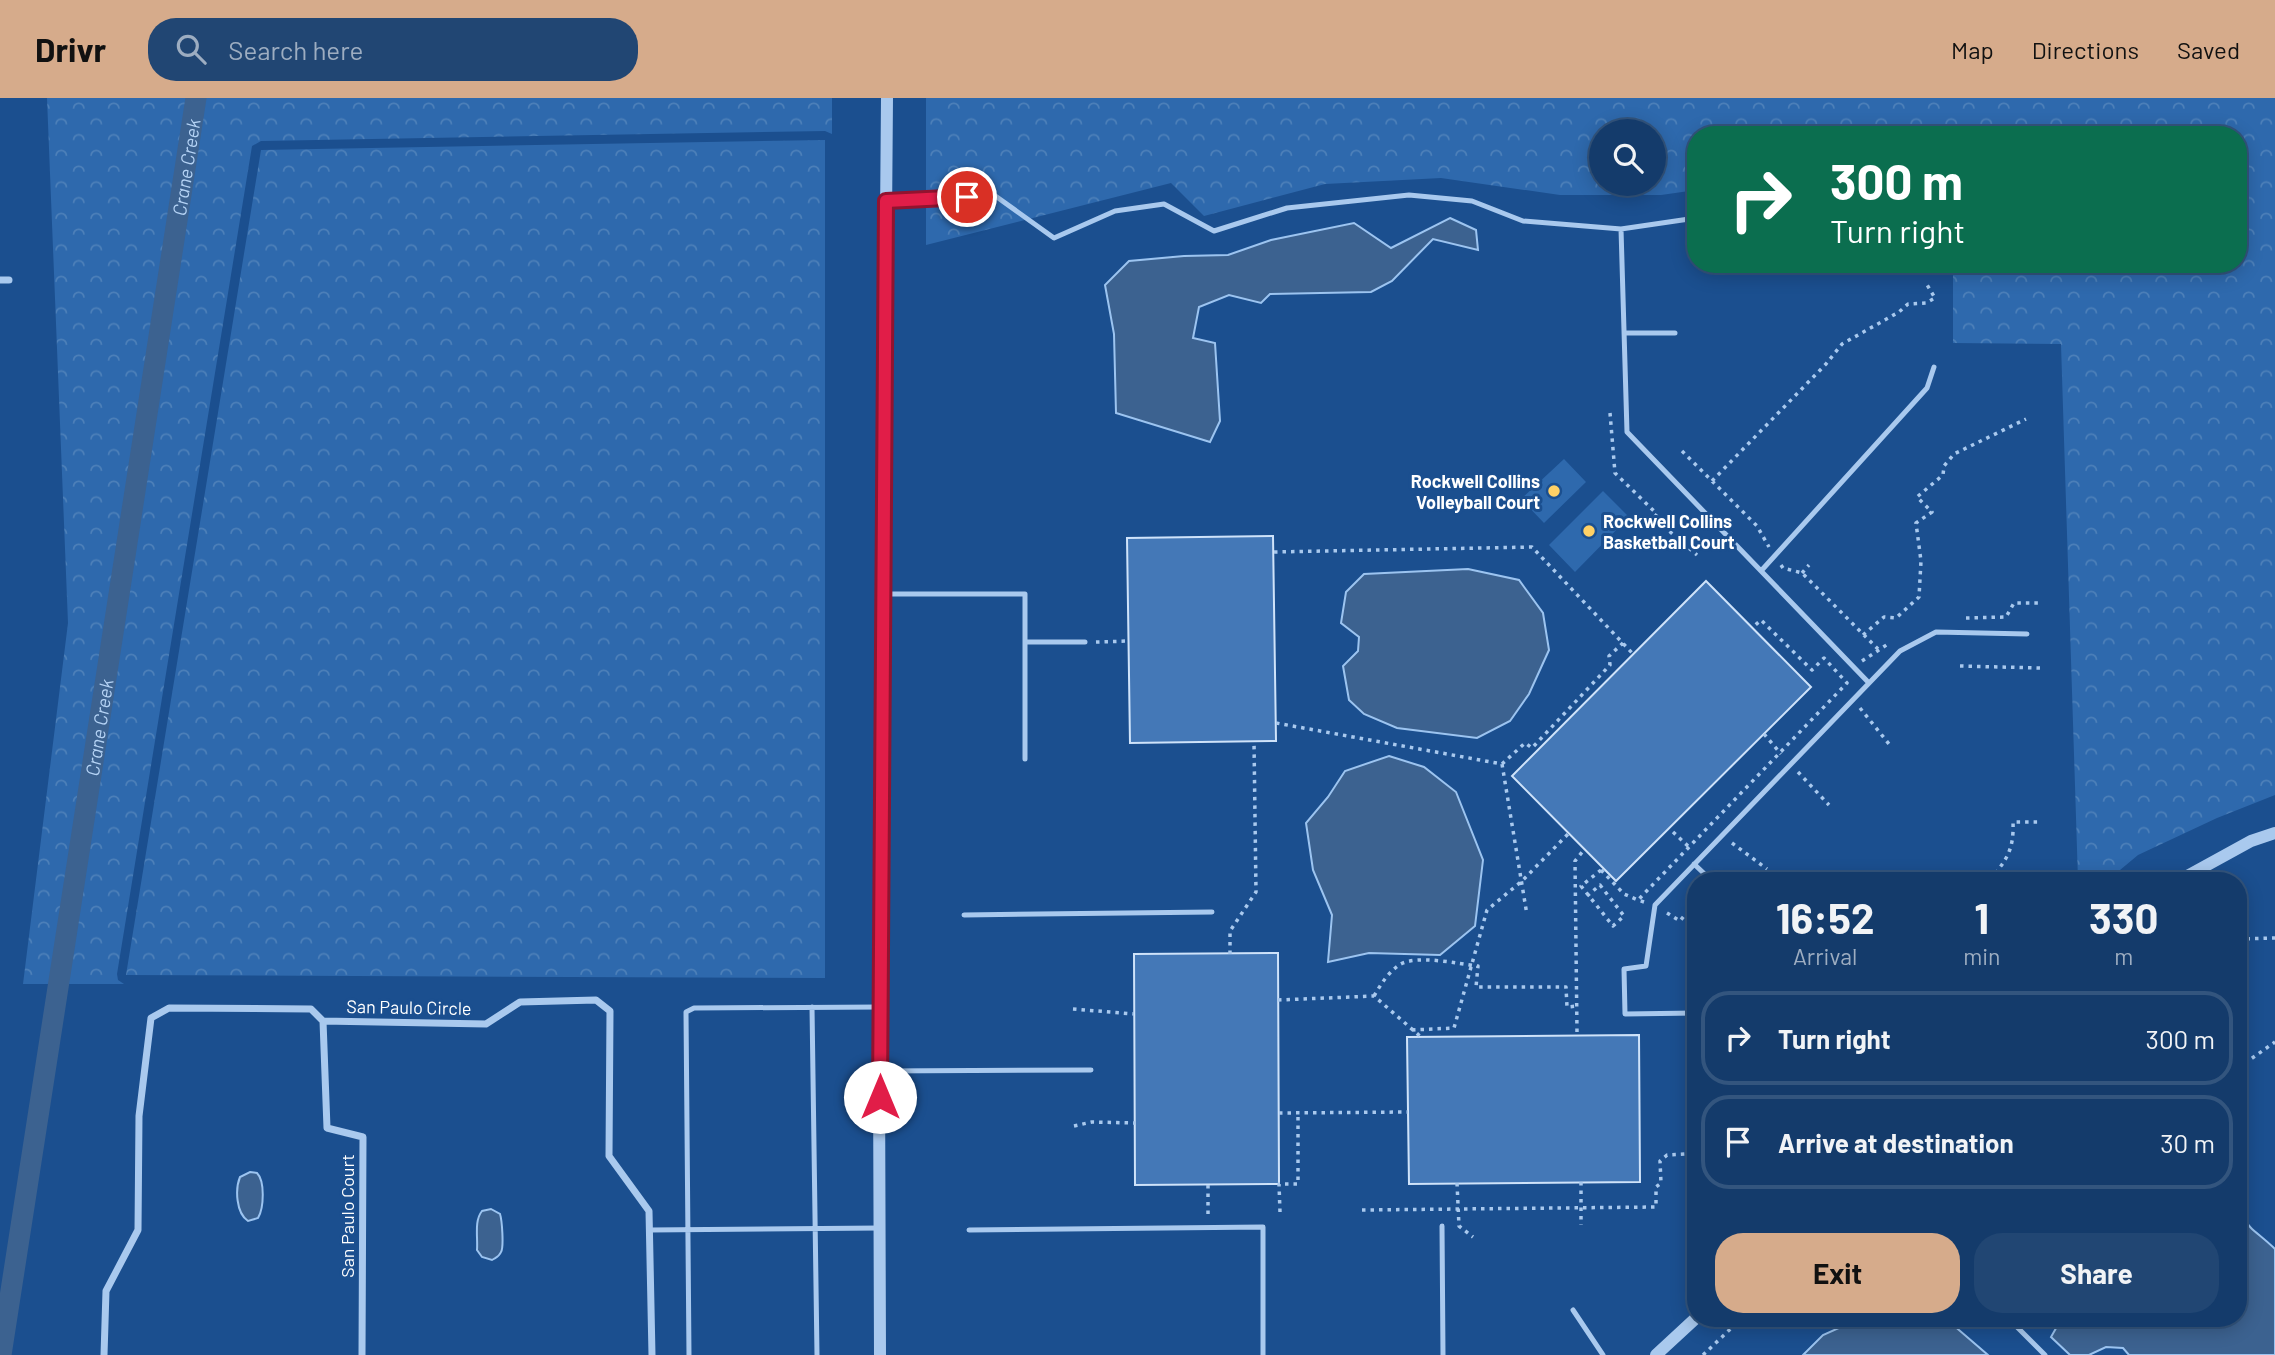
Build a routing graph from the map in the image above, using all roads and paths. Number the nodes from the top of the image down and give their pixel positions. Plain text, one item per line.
1 (887, 98) edge
2 (886, 201) junction
3 (1687, 219) edge
4 (1621, 229) junction
5 (1926, 283) dead end
6 (1624, 333) junction
7 (1675, 333) dead end
8 (1934, 367) dead end
9 (1609, 413) dead end
10 (2026, 419) dead end
11 (1712, 481) dead end
12 (1273, 552) dead end
13 (1697, 555) dead end
14 (1809, 565) dead end
15 (1761, 572) junction
16 (1802, 573) dead end
17 (883, 594) junction
18 (1752, 628) dead end
19 (2027, 634) dead end
20 (1863, 635) dead end
21 (1129, 641) dead end
22 (1026, 642) junction
23 (1085, 642) joint
24 (1623, 643) junction
25 (1633, 654) dead end
26 (1960, 666) dead end
27 (2040, 668) dead end
28 (1869, 683) junction
29 (1841, 689) junction
30 (1853, 699) junction
31 (1276, 723) dead end
32 (1255, 742) dead end
33 (1889, 744) dead end
34 (1025, 759) dead end
35 (1502, 764) junction
36 (2040, 822) dead end
37 (1673, 832) dead end
38 (1569, 833) dead end
39 (2275, 833) edge
40 (1722, 835) junction
41 (1689, 848) junction
42 (1583, 851) dead end
43 (1695, 864) junction
44 (1767, 869) dead end
45 (1687, 872) edge
46 (1687, 872) edge
47 (1703, 872) edge
48 (1997, 872) edge
49 (2195, 872) edge
50 (1522, 881) junction
51 (1587, 896) junction
52 (1638, 900) junction
53 (1655, 905) junction
54 (1212, 912) dead end
55 (1687, 912) edge
56 (964, 915) dead end
57 (1527, 915) dead end
58 (2275, 938) edge
59 (2247, 939) edge
60 (1230, 954) dead end
61 (1471, 966) junction
62 (1374, 996) junction
63 (1278, 1000) dead end
64 (1577, 1006) junction
65 (812, 1007) junction
66 (880, 1007) junction
67 (1073, 1009) dead end
68 (1687, 1013) edge
69 (1135, 1014) dead end
70 (323, 1021) junction
71 (1412, 1030) junction
72 (1577, 1032) dead end
73 (1421, 1037) dead end
74 (2275, 1042) edge
75 (2247, 1062) edge
76 (1091, 1070) dead end
77 (879, 1071) junction
78 (1298, 1112) junction
79 (1408, 1112) dead end
80 (1279, 1113) dead end
81 (1135, 1123) dead end
82 (1074, 1126) dead end
83 (1686, 1154) dead end
84 (1581, 1182) dead end
85 (1457, 1184) dead end
86 (1208, 1185) dead end
87 (1580, 1209) junction
88 (1362, 1210) dead end
89 (1458, 1210) junction
90 (1280, 1212) dead end
91 (1581, 1225) dead end
92 (1442, 1226) dead end
93 (880, 1228) junction
94 (1208, 1228) junction
95 (815, 1229) junction
96 (650, 1230) junction
97 (687, 1230) junction
98 (969, 1230) dead end
99 (1473, 1237) dead end
100 (1573, 1311) dead end
101 (1687, 1326) edge
102 (1733, 1327) edge
103 (2017, 1327) edge
104 (104, 1355) edge
105 (362, 1355) edge
106 (652, 1355) edge
107 (689, 1355) edge
108 (817, 1355) edge
109 (880, 1355) edge
110 (1263, 1355) edge
111 (1443, 1355) edge
112 (1603, 1355) edge
113 (1656, 1355) edge
114 (1703, 1355) edge
115 (2045, 1355) edge

1 - 2 street
2 - 4 lane
2 - 17 street
3 - 4 lane
4 - 6 lane
5 - 11 path
6 - 7 lane
6 - 15 lane
8 - 15 lane
9 - 13 path
10 - 20 path
12 - 24 path
14 - 16 path
15 - 28 lane
17 - 22 lane
17 - 66 street
18 - 29 path
19 - 28 lane
21 - 23 path
22 - 23 lane
22 - 34 lane
24 - 25 path
24 - 35 path
26 - 27 path
28 - 30 lane
29 - 30 path
29 - 41 path
30 - 33 path
30 - 40 lane
31 - 35 path
32 - 60 path
35 - 50 path
36 - 48 path
37 - 41 path
38 - 50 path
39 - 49 street
40 - 43 lane
40 - 44 path
41 - 52 path
42 - 64 path
43 - 45 lane
43 - 47 lane
46 - 53 lane
50 - 57 path
50 - 61 path
51 - 51 path
51 - 52 path
52 - 53 path
53 - 55 path
53 - 68 lane
54 - 56 lane
58 - 59 path
61 - 62 path
61 - 64 path
61 - 71 path
62 - 63 path
62 - 71 path
64 - 72 path
65 - 66 lane
65 - 95 lane
65 - 97 lane
66 - 77 street
67 - 69 path
70 - 96 street, San Paulo Circle
70 - 104 street, San Paulo Circle
70 - 105 street, San Paulo Court
71 - 73 path
74 - 75 path
76 - 77 lane
77 - 93 street
78 - 79 path
78 - 80 path
78 - 90 path
81 - 82 path
83 - 87 path
84 - 87 path
85 - 89 path
86 - 94 path
87 - 89 path
87 - 91 path
88 - 89 path
89 - 99 path
92 - 111 lane
93 - 95 lane
93 - 109 street
94 - 98 lane
94 - 110 lane
95 - 97 lane
95 - 108 lane
96 - 97 lane
96 - 106 street, San Paulo Circle
97 - 107 lane
100 - 112 lane
101 - 113 street
102 - 114 path
103 - 115 lane

